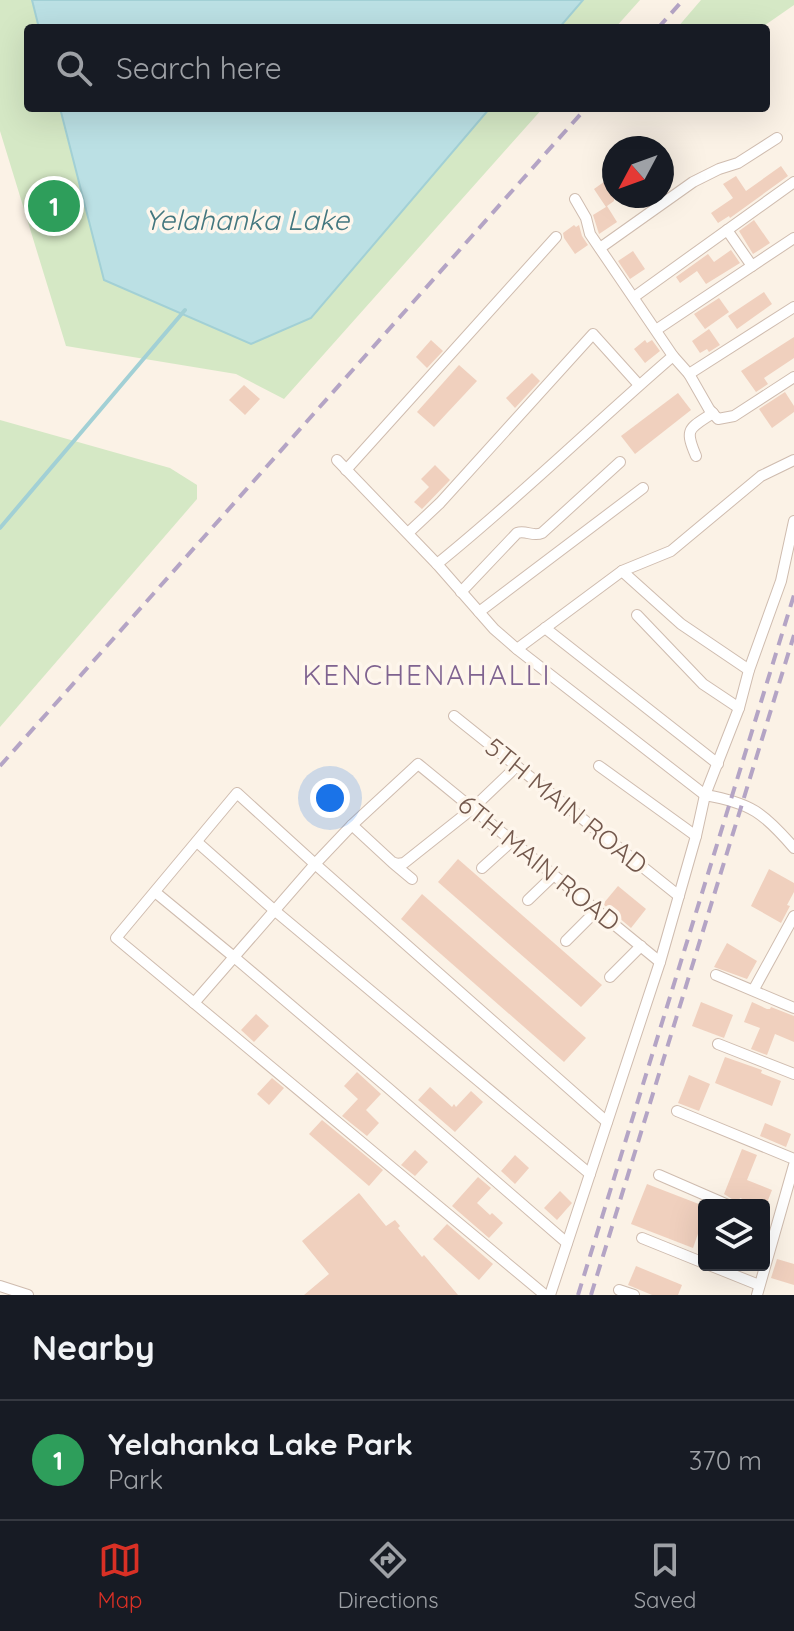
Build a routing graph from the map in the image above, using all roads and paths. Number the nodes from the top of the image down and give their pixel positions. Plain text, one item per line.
1 (777, 138) dead end
2 (794, 182) edge
3 (575, 199) dead end
4 (727, 230) junction
5 (556, 237) dead end
6 (794, 238) edge
7 (600, 248) junction
8 (752, 266) junction
9 (634, 297) junction
10 (794, 307) edge
11 (656, 330) junction
12 (673, 356) junction
13 (689, 374) junction
14 (794, 377) edge
15 (639, 385) junction
16 (713, 413) junction
17 (696, 456) dead end
18 (337, 460) dead end
19 (794, 460) edge
20 (620, 462) dead end
21 (346, 470) junction
22 (643, 488) dead end
23 (794, 521) edge
24 (408, 533) junction
25 (437, 564) junction
26 (622, 571) junction
27 (461, 592) junction
28 (479, 612) junction
29 (637, 615) dead end
30 (545, 628) junction
31 (517, 649) junction
32 (749, 670) junction
33 (739, 708) junction
34 (454, 716) dead end
35 (718, 764) junction
36 (517, 766) junction
37 (599, 766) dead end
38 (705, 795) junction
39 (472, 809) junction
40 (352, 825) junction
41 (696, 836) junction
42 (512, 841) junction
43 (197, 842) junction
44 (794, 848) edge
45 (392, 862) junction
46 (315, 864) junction
47 (482, 868) dead end
48 (554, 875) junction
49 (412, 879) dead end
50 (155, 892) junction
51 (679, 896) junction
52 (528, 900) dead end
53 (274, 910) junction
54 (597, 910) junction
55 (794, 916) edge
56 (566, 941) dead end
57 (641, 946) junction
58 (234, 957) junction
59 (660, 962) junction
60 (716, 975) dead end
61 (610, 977) dead end
62 (754, 989) junction
63 (194, 1003) junction
64 (794, 1008) edge
65 (718, 1044) dead end
66 (794, 1074) edge
67 (677, 1111) dead end
68 (607, 1122) junction
69 (794, 1162) edge
70 (590, 1174) junction
71 (659, 1175) dead end
72 (714, 1199) edge
73 (770, 1224) edge
74 (776, 1226) junction
75 (642, 1238) dead end
76 (567, 1243) junction
77 (698, 1260) edge
78 (721, 1271) edge
79 (0, 1286) edge
80 (619, 1290) dead end
81 (758, 1290) edge
82 (28, 1295) edge
83 (548, 1295) edge
84 (634, 1295) edge

1 - 7 street
2 - 4 street
3 - 7 street
4 - 8 street
4 - 9 street
5 - 21 street
6 - 8 street
7 - 9 street
8 - 11 street
9 - 11 street
10 - 13 street
11 - 12 street
12 - 13 street
12 - 15 street
13 - 16 street
14 - 16 street
15 - 24 street
15 - 25 street
16 - 17 street
18 - 21 street
19 - 26 street
20 - 27 street
21 - 24 street
22 - 28 street
23 - 32 street
24 - 25 street
25 - 27 street
26 - 30 street
26 - 32 street
27 - 28 street
28 - 31 street
29 - 33 street
30 - 31 street
30 - 35 street
31 - 38 street
32 - 33 street
33 - 35 street
34 - 36 street, 5TH MAIN ROAD
35 - 38 street
36 - 39 street
36 - 51 street, 5TH MAIN ROAD
37 - 41 street
38 - 41 street
38 - 44 street
39 - 40 street, 6TH MAIN ROAD
39 - 42 street, 6TH MAIN ROAD
39 - 45 street
40 - 45 street
40 - 46 street
41 - 51 street
42 - 47 street
42 - 48 street, 6TH MAIN ROAD
43 - 46 street
43 - 50 street
43 - 53 street
45 - 49 street
46 - 53 street
46 - 68 street
48 - 52 street
48 - 54 street, 6TH MAIN ROAD
50 - 58 street
50 - 63 street
51 - 59 street
53 - 58 street
53 - 70 street
54 - 56 street
54 - 57 street, 6TH MAIN ROAD
55 - 62 street
57 - 59 street, 6TH MAIN ROAD
57 - 61 street
58 - 63 street
58 - 76 street
59 - 68 street
60 - 62 street
62 - 64 street
63 - 83 street
65 - 66 street
67 - 69 street
68 - 70 street
69 - 74 street
70 - 76 street
71 - 72 street
73 - 74 street
74 - 81 street
75 - 77 street
76 - 83 street
78 - 81 street
79 - 82 street
80 - 84 street

